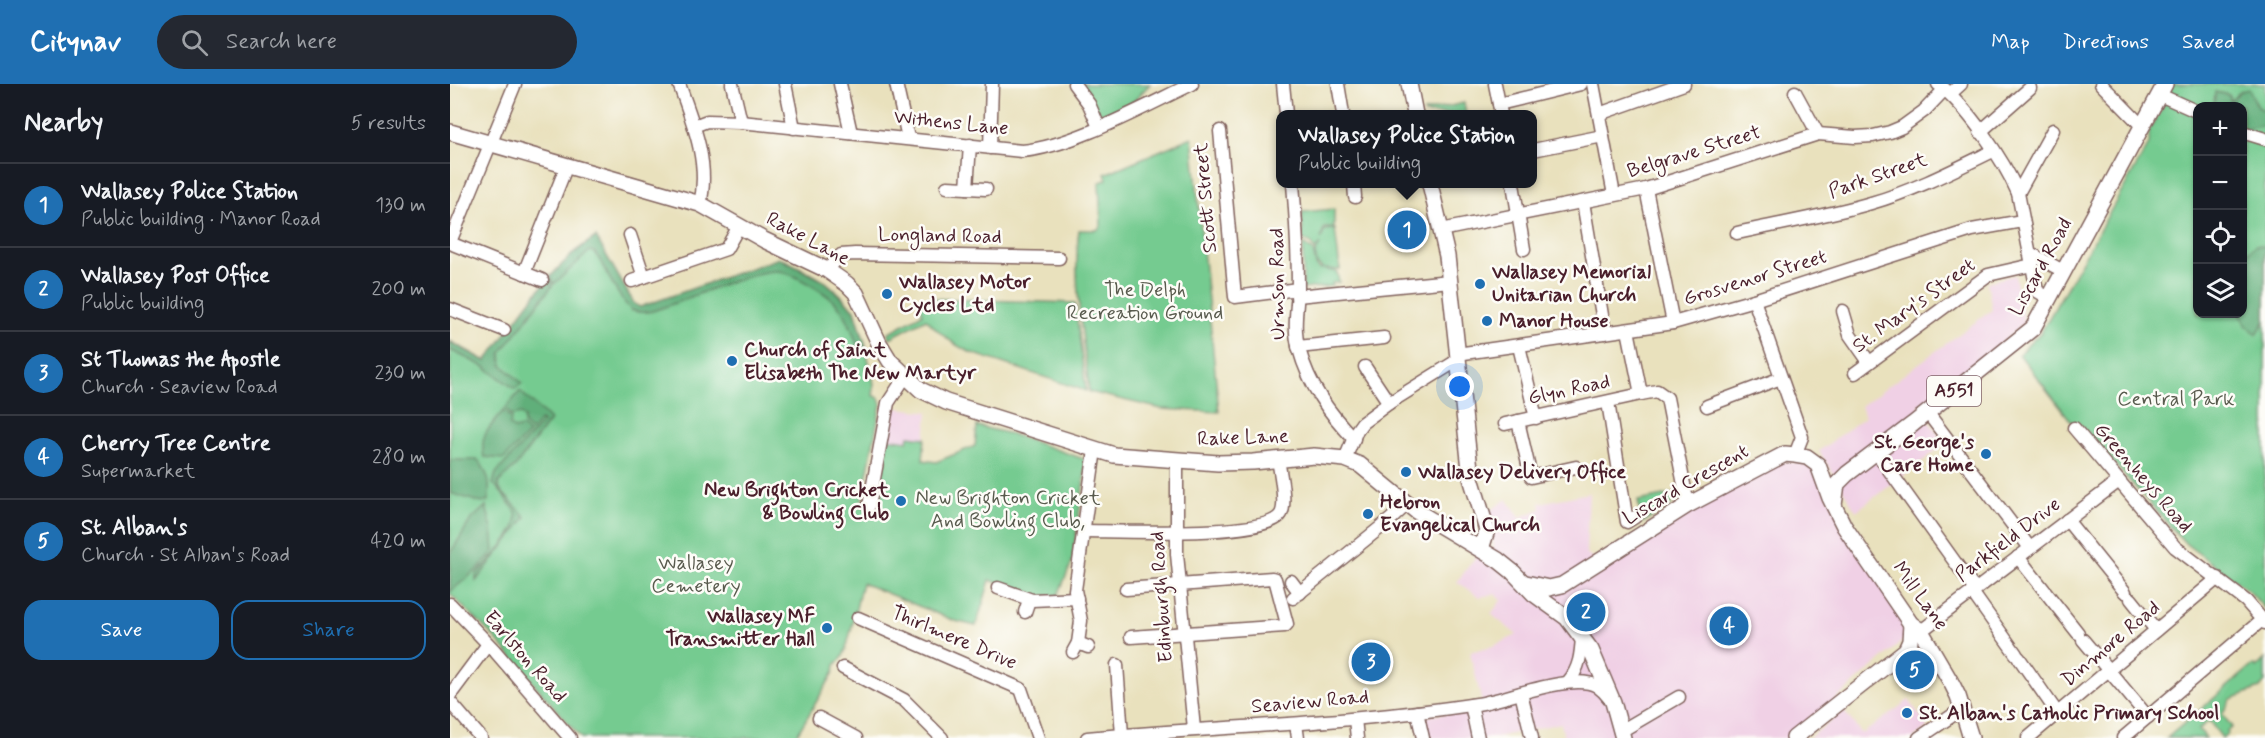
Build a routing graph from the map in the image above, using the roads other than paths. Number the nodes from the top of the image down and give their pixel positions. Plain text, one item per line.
1 (515, 84) edge
2 (679, 84) edge
3 (732, 84) edge
4 (785, 84) edge
5 (840, 84) edge
6 (896, 84) edge
7 (992, 84) edge
8 (1074, 84) edge
9 (1192, 84) edge
10 (1283, 84) edge
11 (1338, 84) edge
12 (1409, 84) edge
13 (1496, 84) edge
14 (1581, 84) edge
15 (1593, 84) edge
16 (1684, 84) edge
17 (1961, 84) edge
18 (2101, 84) edge
19 (2030, 88) dead end
20 (1944, 89) edge
21 (2162, 89) edge
22 (1795, 92) dead end
23 (1500, 109) edge
24 (2193, 109) edge
25 (1286, 110) edge
26 (1342, 110) edge
27 (1414, 110) edge
28 (1599, 114) junction
29 (741, 122) junction
30 (694, 126) junction
31 (2142, 126) junction
32 (1100, 127) junction
33 (794, 128) junction
34 (2053, 130) dead end
35 (1220, 131) dead end
36 (450, 132) edge
37 (1980, 132) junction
38 (851, 133) junction
39 (1818, 134) junction
40 (2247, 134) edge
41 (1603, 136) junction
42 (908, 138) junction
43 (2265, 139) edge
44 (492, 143) junction
45 (970, 145) junction
46 (990, 148) junction
47 (1537, 149) edge
48 (1993, 152) junction
49 (567, 165) junction
50 (947, 187) dead end
51 (967, 188) junction
52 (1293, 188) edge
53 (1354, 188) edge
54 (1431, 188) edge
55 (1514, 188) edge
56 (986, 189) dead end
57 (1646, 189) junction
58 (2018, 192) junction
59 (1614, 195) junction
60 (1355, 196) dead end
61 (1583, 202) junction
62 (700, 204) junction
63 (1518, 214) junction
64 (2022, 221) junction
65 (739, 226) junction
66 (1441, 230) junction
67 (1737, 232) dead end
68 (630, 235) dead end
69 (450, 243) edge
70 (1524, 249) dead end
71 (1059, 258) dead end
72 (2031, 259) junction
73 (827, 270) junction
74 (2063, 271) junction
75 (524, 273) junction
76 (542, 280) dead end
77 (1450, 281) junction
78 (1298, 293) junction
79 (2049, 298) junction
80 (1754, 300) junction
81 (450, 309) edge
82 (1843, 311) dead end
83 (1673, 323) junction
84 (504, 330) dead end
85 (1628, 330) junction
86 (1605, 333) junction
87 (1383, 338) dead end
88 (1519, 346) junction
89 (1298, 347) junction
90 (1458, 357) junction
91 (1869, 362) junction
92 (1365, 367) dead end
93 (1855, 373) dead end
94 (905, 377) junction
95 (1781, 378) junction
96 (1641, 394) junction
97 (1608, 402) junction
98 (1389, 403) junction
99 (1707, 406) dead end
100 (1927, 412) junction
101 (1536, 418) junction
102 (1518, 422) junction
103 (1505, 424) dead end
104 (2074, 428) dead end
105 (1353, 438) junction
106 (1095, 450) junction
107 (1876, 452) junction
108 (1795, 455) junction
109 (1278, 459) junction
110 (1345, 459) junction
111 (1177, 461) junction
112 (1818, 465) junction
113 (1575, 467) dead end
114 (1847, 474) junction
115 (2119, 481) junction
116 (1407, 504) junction
117 (1688, 505) junction
118 (1833, 505) junction
119 (868, 506) dead end
120 (1635, 518) dead end
121 (2067, 520) junction
122 (1085, 531) junction
123 (1176, 531) junction
124 (2030, 548) junction
125 (1481, 549) junction
126 (2018, 557) junction
127 (2218, 578) junction
128 (1291, 581) dead end
129 (1524, 582) junction
130 (1180, 585) junction
131 (1562, 585) junction
132 (998, 588) dead end
133 (1126, 589) dead end
134 (1974, 591) junction
135 (1077, 598) junction
136 (1029, 600) junction
137 (450, 604) edge
138 (1558, 609) junction
139 (1025, 612) dead end
140 (858, 618) dead end
141 (2264, 621) edge
142 (1916, 627) junction
143 (2156, 630) junction
144 (1184, 634) junction
145 (1131, 637) dead end
146 (1582, 637) junction
147 (488, 644) junction
148 (1080, 647) dead end
149 (1906, 650) junction
150 (1934, 657) junction
151 (1117, 665) dead end
152 (843, 668) dead end
153 (2109, 670) junction
154 (1568, 681) junction
155 (1521, 693) junction
156 (1679, 697) dead end
157 (1613, 702) junction
158 (451, 704) edge
159 (1471, 705) junction
160 (1962, 709) junction
161 (1417, 712) junction
162 (2058, 714) junction
163 (2148, 717) junction
164 (819, 718) dead end
165 (1355, 719) junction
166 (1296, 724) junction
167 (1194, 729) junction
168 (1240, 733) edge
169 (1622, 734) edge
170 (1122, 735) junction
171 (481, 738) edge
172 (570, 738) edge
173 (856, 738) edge
174 (942, 738) edge
175 (1038, 738) edge
176 (1087, 738) edge
177 (1298, 738) edge
178 (1357, 738) edge
179 (1423, 738) edge
180 (1478, 738) edge
181 (1532, 738) edge
182 (1794, 738) edge
183 (1919, 738) edge
184 (1971, 738) edge
185 (2028, 738) edge
186 (2123, 738) edge

1 - 44 street
2 - 30 street
3 - 29 street
4 - 33 street
5 - 38 street
6 - 42 street
7 - 46 street
8 - 32 street
9 - 32 street, Withens Lane
10 - 25 street
11 - 26 street
12 - 27 main road
13 - 23 street
14 - 23 street
15 - 28 street
16 - 28 street
17 - 20 street, Belgrave Street
18 - 31 street
19 - 37 street
20 - 37 street
20 - 39 street, Belgrave Street
21 - 24 street
21 - 31 main road, Liscard Road / A551
22 - 39 street
28 - 41 street
29 - 30 street, Withens Lane
29 - 33 street, Withens Lane
30 - 62 street
31 - 74 main road, Liscard Road / A551
32 - 46 street, Withens Lane
33 - 38 street, Withens Lane
34 - 58 street
35 - 78 street, Scott Street
36 - 44 main road, Rake Lane
37 - 48 street
38 - 42 street, Withens Lane
39 - 57 street, Belgrave Street
40 - 43 street
41 - 47 street
41 - 59 street
42 - 45 street, Withens Lane
44 - 49 main road, Rake Lane
44 - 69 street
45 - 46 street, Withens Lane
45 - 51 street
48 - 58 street
48 - 67 street, Park Street
49 - 62 main road, Rake Lane
49 - 75 street
50 - 51 street
51 - 56 street
52 - 78 street, Urmson Road
53 - 60 street
54 - 66 main road
55 - 63 street
57 - 59 street, Belgrave Street
57 - 83 street
58 - 64 street
59 - 61 street, Belgrave Street
61 - 63 street, Belgrave Street
61 - 86 street
62 - 65 main road, Rake Lane
63 - 66 street, Belgrave Street
63 - 70 street
64 - 72 street
64 - 80 street, Grosvenor Street
65 - 68 street
65 - 73 main road, Rake Lane
66 - 77 main road
69 - 75 street
71 - 73 street, Longland Road
72 - 74 street
72 - 79 street
72 - 91 street, St. Mary's Street
73 - 94 main road, Rake Lane
74 - 79 main road, Liscard Road / A551
75 - 76 street
77 - 78 street
77 - 90 main road
78 - 89 street, Urmson Road
79 - 100 main road, Liscard Road / A551
80 - 83 street, Grosvenor Street
80 - 95 street
81 - 84 street
82 - 91 street
83 - 85 street, Grosvenor Street
85 - 86 street, Grosvenor Street
85 - 96 street
86 - 88 street, Grosvenor Street
87 - 89 street
88 - 90 street, Grosvenor Street
88 - 101 street
89 - 105 street, Urmson Road
90 - 98 street
90 - 125 main road
91 - 93 street, St. Mary's Street
92 - 98 street
94 - 106 main road, Rake Lane
94 - 119 street
95 - 99 street
95 - 108 street
96 - 97 street, Glyn Road
96 - 117 street
97 - 101 street, Glyn Road
97 - 120 street
98 - 105 street
100 - 107 main road, Liscard Road / A551
100 - 124 street
101 - 102 street, Glyn Road
102 - 103 street, Glyn Road
102 - 113 street
104 - 115 street, Greenheys Road
105 - 110 street
106 - 111 main road, Rake Lane
106 - 122 street
107 - 114 main road, Liscard Road / A551
107 - 134 street
108 - 112 main road
108 - 117 main road, Liscard Crescent
109 - 110 main road, Rake Lane
109 - 111 main road, Rake Lane
109 - 123 street
110 - 116 main road
111 - 123 street, Edinburgh Road
112 - 114 main road
112 - 118 main road, Mill Lane
114 - 118 main road, Liscard Road / A551
115 - 121 street, Parkfield Drive
115 - 127 street, Greenheys Road
116 - 125 main road
116 - 128 street
117 - 131 main road, Liscard Crescent
118 - 142 main road, Mill Lane
121 - 124 street, Parkfield Drive
121 - 143 street
122 - 123 street
122 - 135 street
123 - 130 street, Edinburgh Road
124 - 126 street, Parkfield Drive
125 - 129 main road
126 - 134 street, Parkfield Drive
126 - 153 street
127 - 141 street, Greenheys Road
127 - 143 street, Dinmore Road
129 - 131 main road
129 - 138 main road
130 - 133 street
130 - 144 street, Edinburgh Road
130 - 144 street
131 - 138 main road
132 - 136 street
134 - 142 street, Parkfield Drive
134 - 162 street
135 - 136 street
135 - 148 street
136 - 139 street
137 - 147 street, Earlston Road
138 - 146 main road
140 - 175 street, Thirlmere Drive
141 - 163 street
142 - 149 main road
142 - 150 main road, Mill Lane
143 - 153 street, Dinmore Road
144 - 145 street
144 - 167 street, Edinburgh Road
146 - 154 street
146 - 157 main road
147 - 158 street
147 - 172 street, Earlston Road
149 - 150 main road
149 - 182 main road
150 - 160 main road, Mill Lane
151 - 170 street
152 - 174 street
153 - 162 street, Dinmore Road
153 - 163 street
154 - 155 street, Seaview Road
154 - 157 street, Seaview Road
155 - 159 street, Seaview Road
155 - 181 street
156 - 169 street
157 - 169 main road
158 - 171 street
159 - 161 street, Seaview Road
159 - 180 street
160 - 183 street
160 - 184 main road, Mill Lane
161 - 165 street, Seaview Road
161 - 179 street
162 - 185 street, Dinmore Road
163 - 186 street
164 - 173 street
165 - 166 street, Seaview Road
165 - 178 street
166 - 168 street, Seaview Road
166 - 177 street
167 - 168 street, Seaview Road
167 - 170 street, Seaview Road
170 - 176 street, Seaview Road

